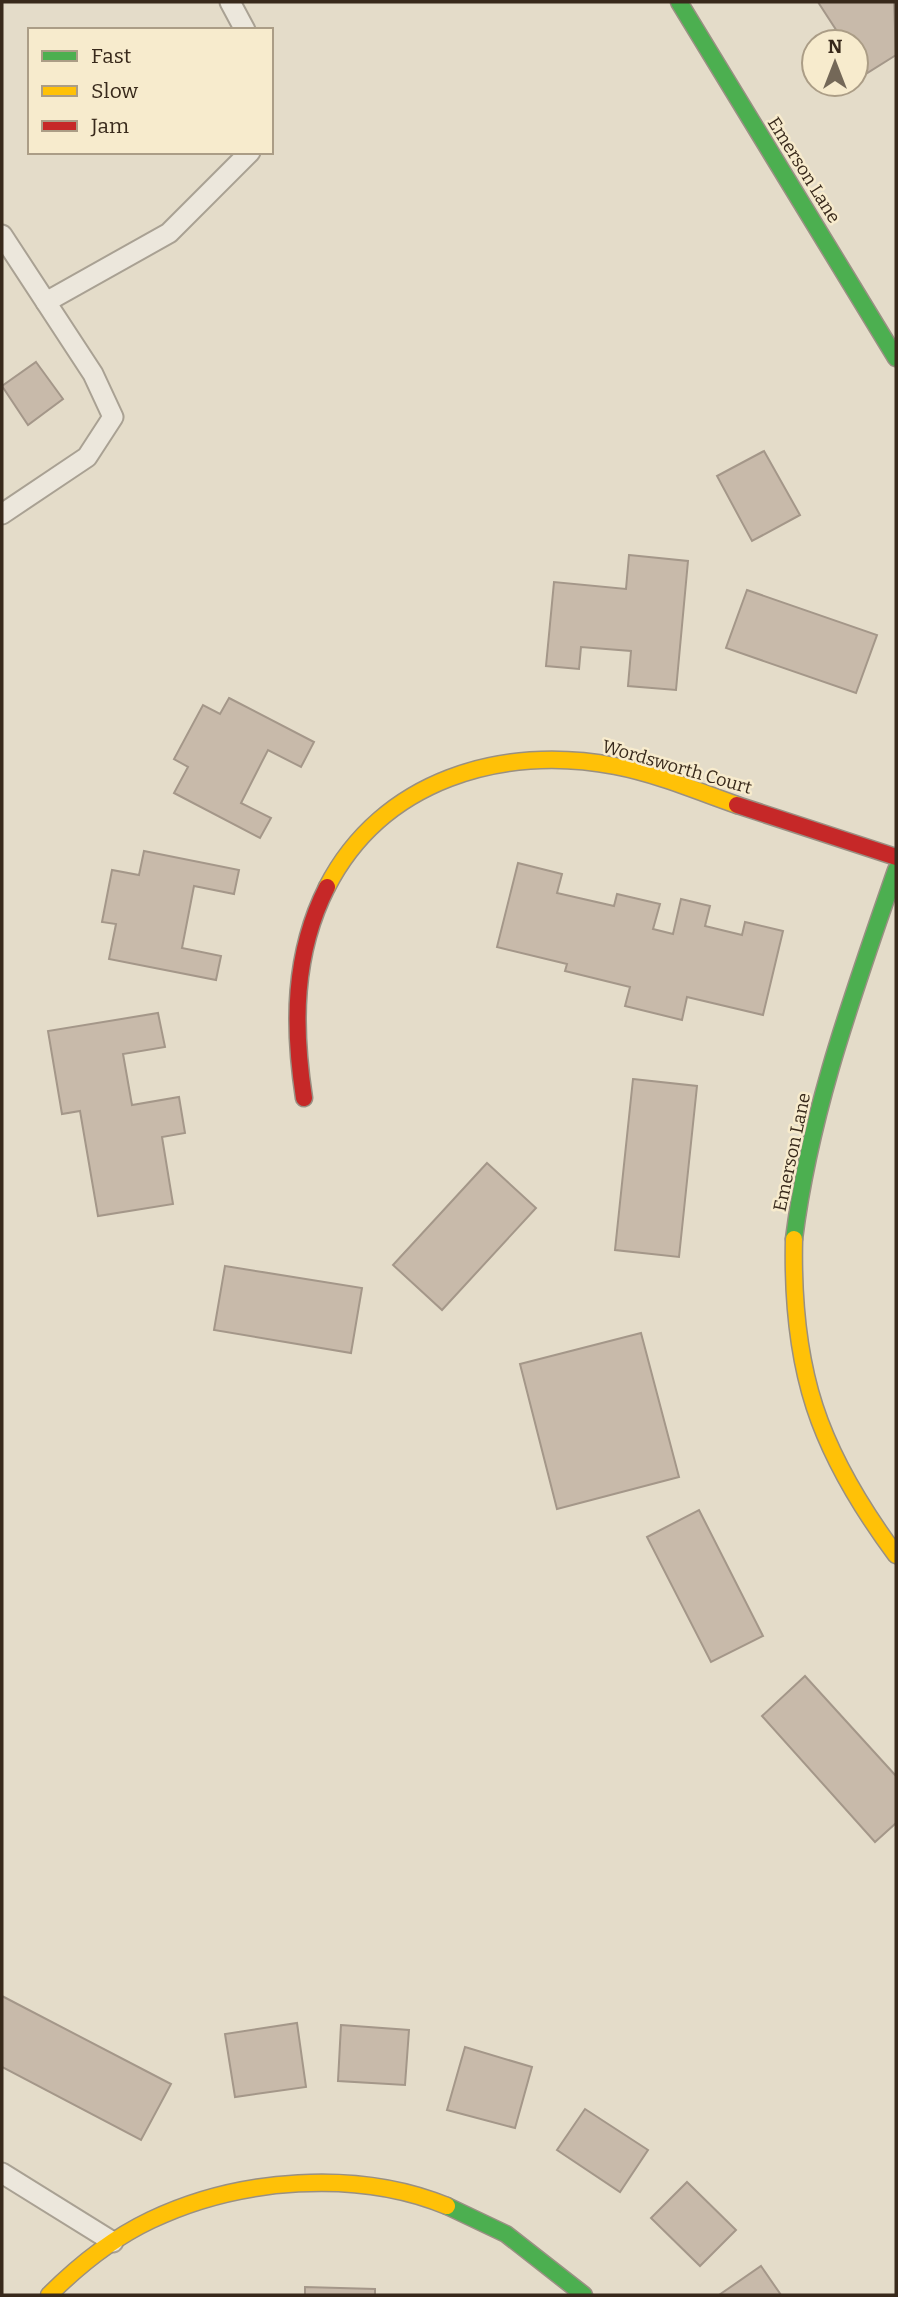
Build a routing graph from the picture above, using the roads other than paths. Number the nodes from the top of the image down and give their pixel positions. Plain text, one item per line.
1 (230, 2) edge
2 (679, 2) edge
3 (244, 28) edge
4 (248, 154) edge
5 (2, 235) edge
6 (46, 302) junction
7 (896, 358) edge
8 (2, 514) edge
9 (896, 857) edge
10 (896, 870) edge
11 (304, 1098) dead end
12 (896, 1555) edge
13 (2, 2173) edge
14 (113, 2242) junction
15 (49, 2295) edge
16 (584, 2295) edge

1 - 3 lane
2 - 7 street, Emerson Lane
4 - 6 lane
5 - 6 lane
6 - 8 lane
9 - 11 street, Wordsworth Court
10 - 12 street, Emerson Lane
13 - 14 lane
14 - 15 street
14 - 16 street

